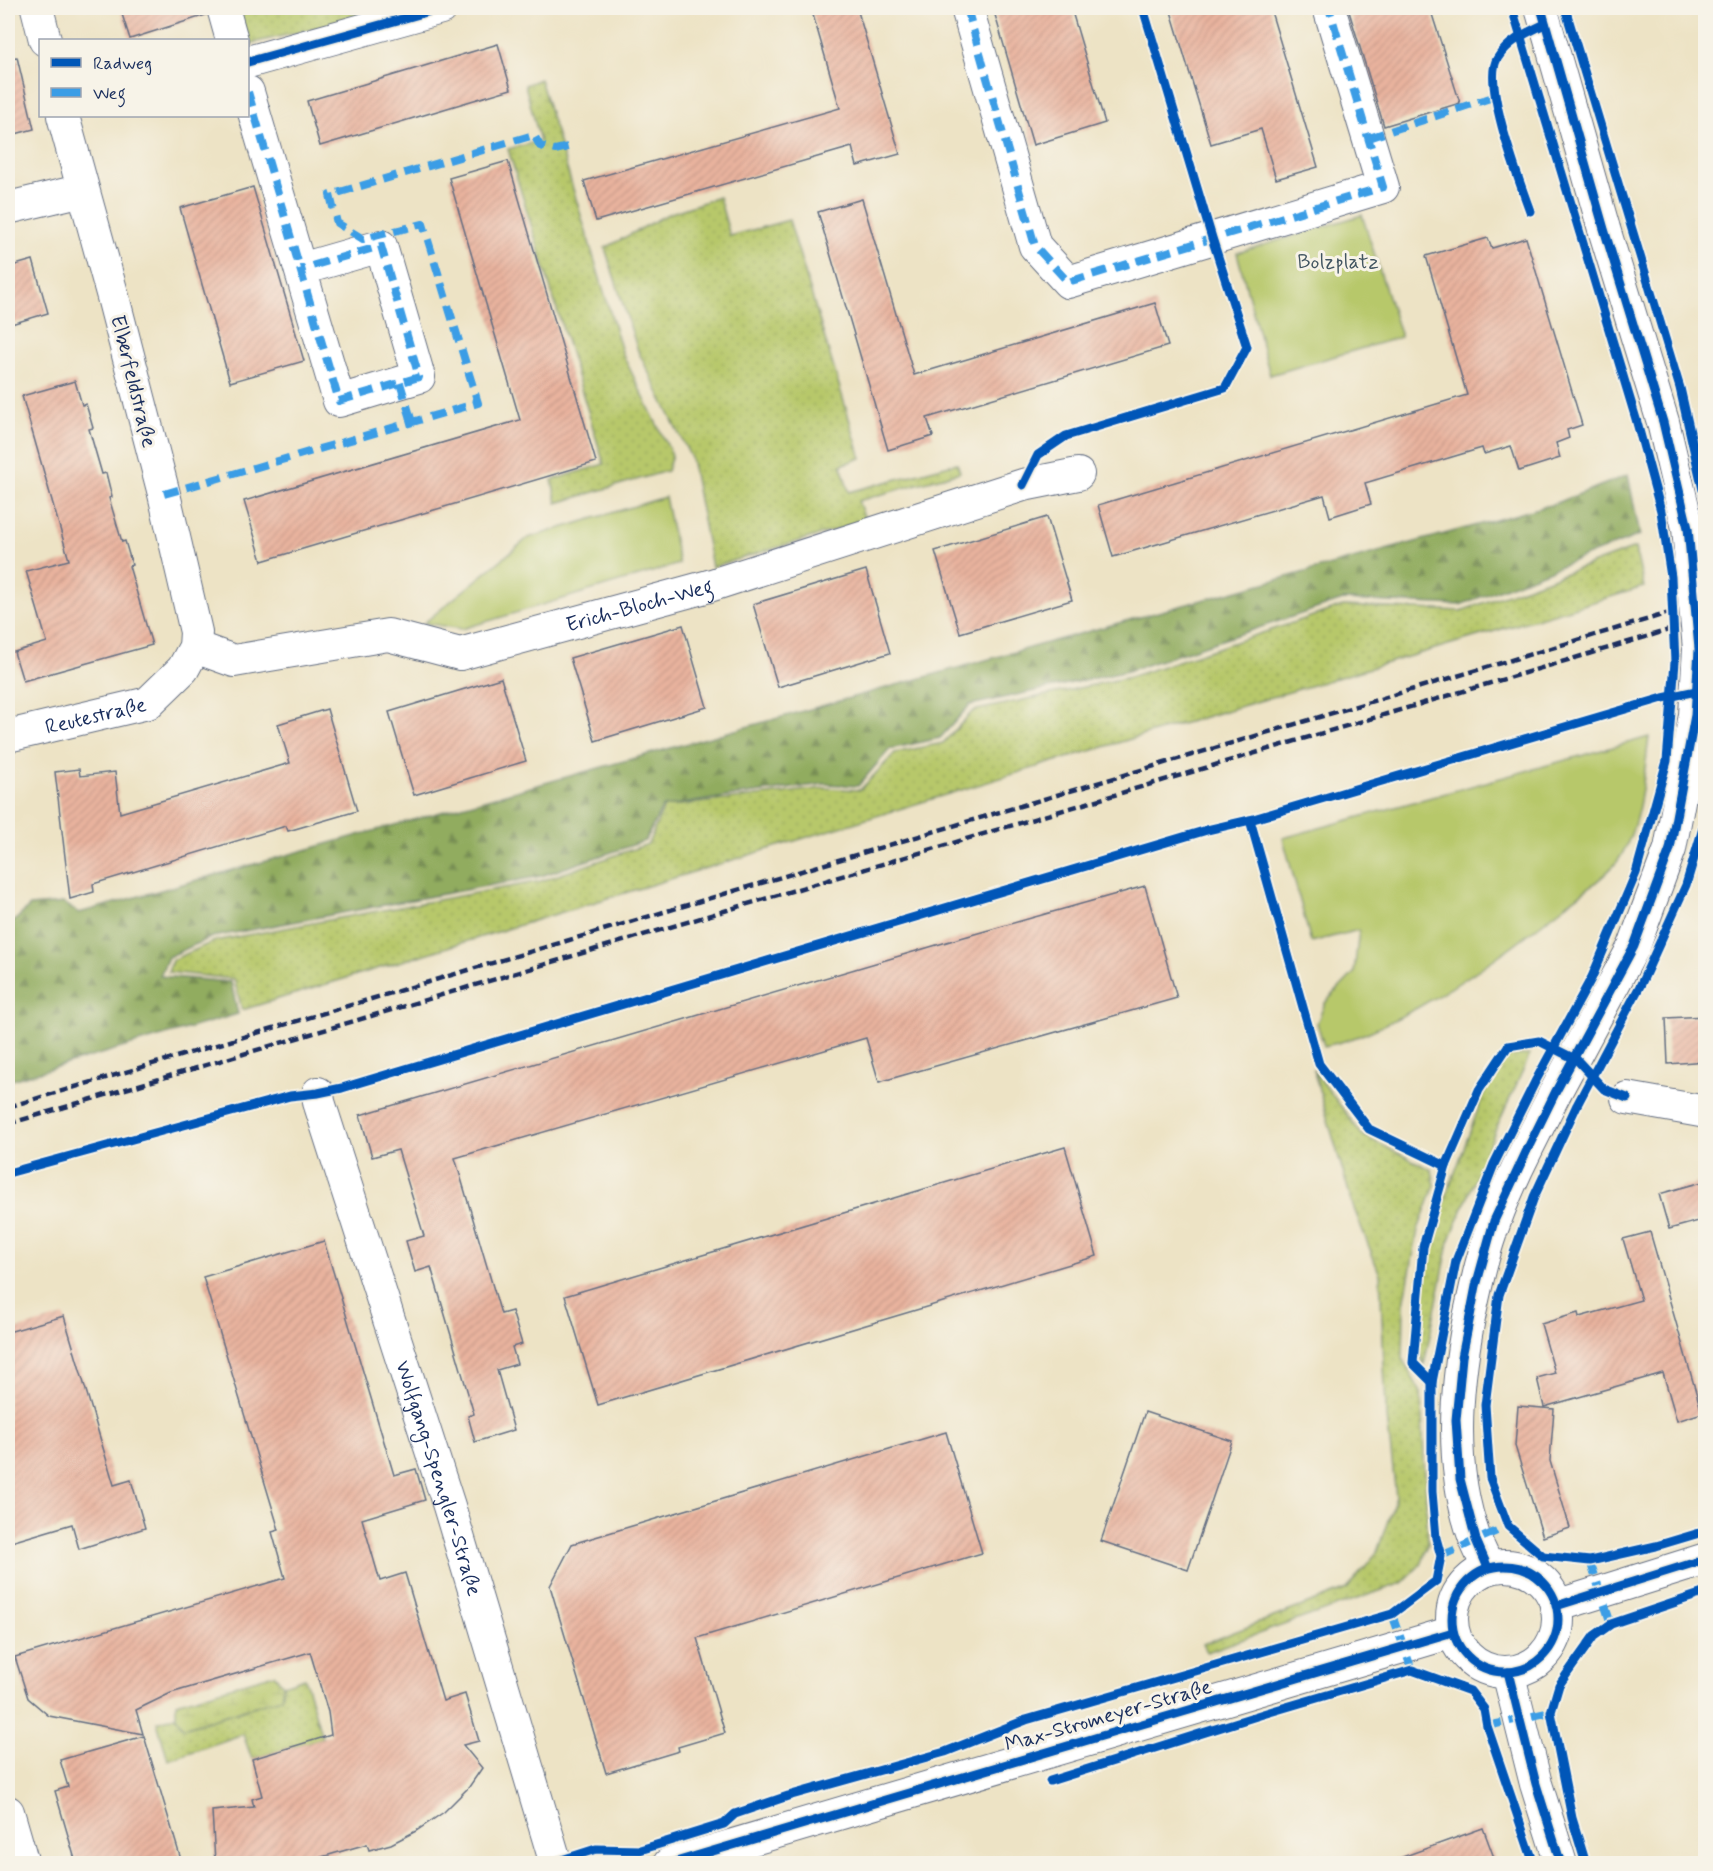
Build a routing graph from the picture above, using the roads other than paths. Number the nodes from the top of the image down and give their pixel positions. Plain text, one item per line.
1 (37, 8) edge
2 (223, 8) edge
3 (441, 8) edge
4 (967, 8) edge
5 (1329, 8) edge
6 (1541, 8) edge
7 (45, 39) edge
8 (232, 39) edge
9 (249, 62) edge
10 (249, 95) edge
11 (63, 117) edge
12 (83, 190) junction
13 (8, 208) edge
14 (301, 269) junction
15 (1078, 474) dead end
16 (195, 647) junction
17 (8, 736) edge
18 (318, 1093) dead end
19 (1627, 1098) dead end
20 (1706, 1112) edge
21 (1706, 1559) edge
22 (1488, 1568) junction
23 (1556, 1606) junction
24 (1453, 1632) junction
25 (1508, 1672) junction
26 (8, 1812) edge
27 (23, 1863) edge
28 (556, 1863) edge
29 (669, 1863) edge
30 (1561, 1863) edge

1 - 7 street
2 - 8 street
3 - 9 street
4 - 5 street
6 - 22 street, bridge
10 - 14 street
11 - 12 street, Elberfeldstraße
12 - 13 street
12 - 16 street, Elberfeldstraße
14 - 14 street
15 - 16 street, Erich-Bloch-Weg
16 - 17 street, Reutestraße
18 - 28 street, Wolfgang-Spengler-Straße
19 - 20 street
21 - 23 street
22 - 23 street
22 - 24 street
23 - 25 street
24 - 25 street
24 - 29 street, Max-Stromeyer-Straße
25 - 30 street
26 - 27 street

